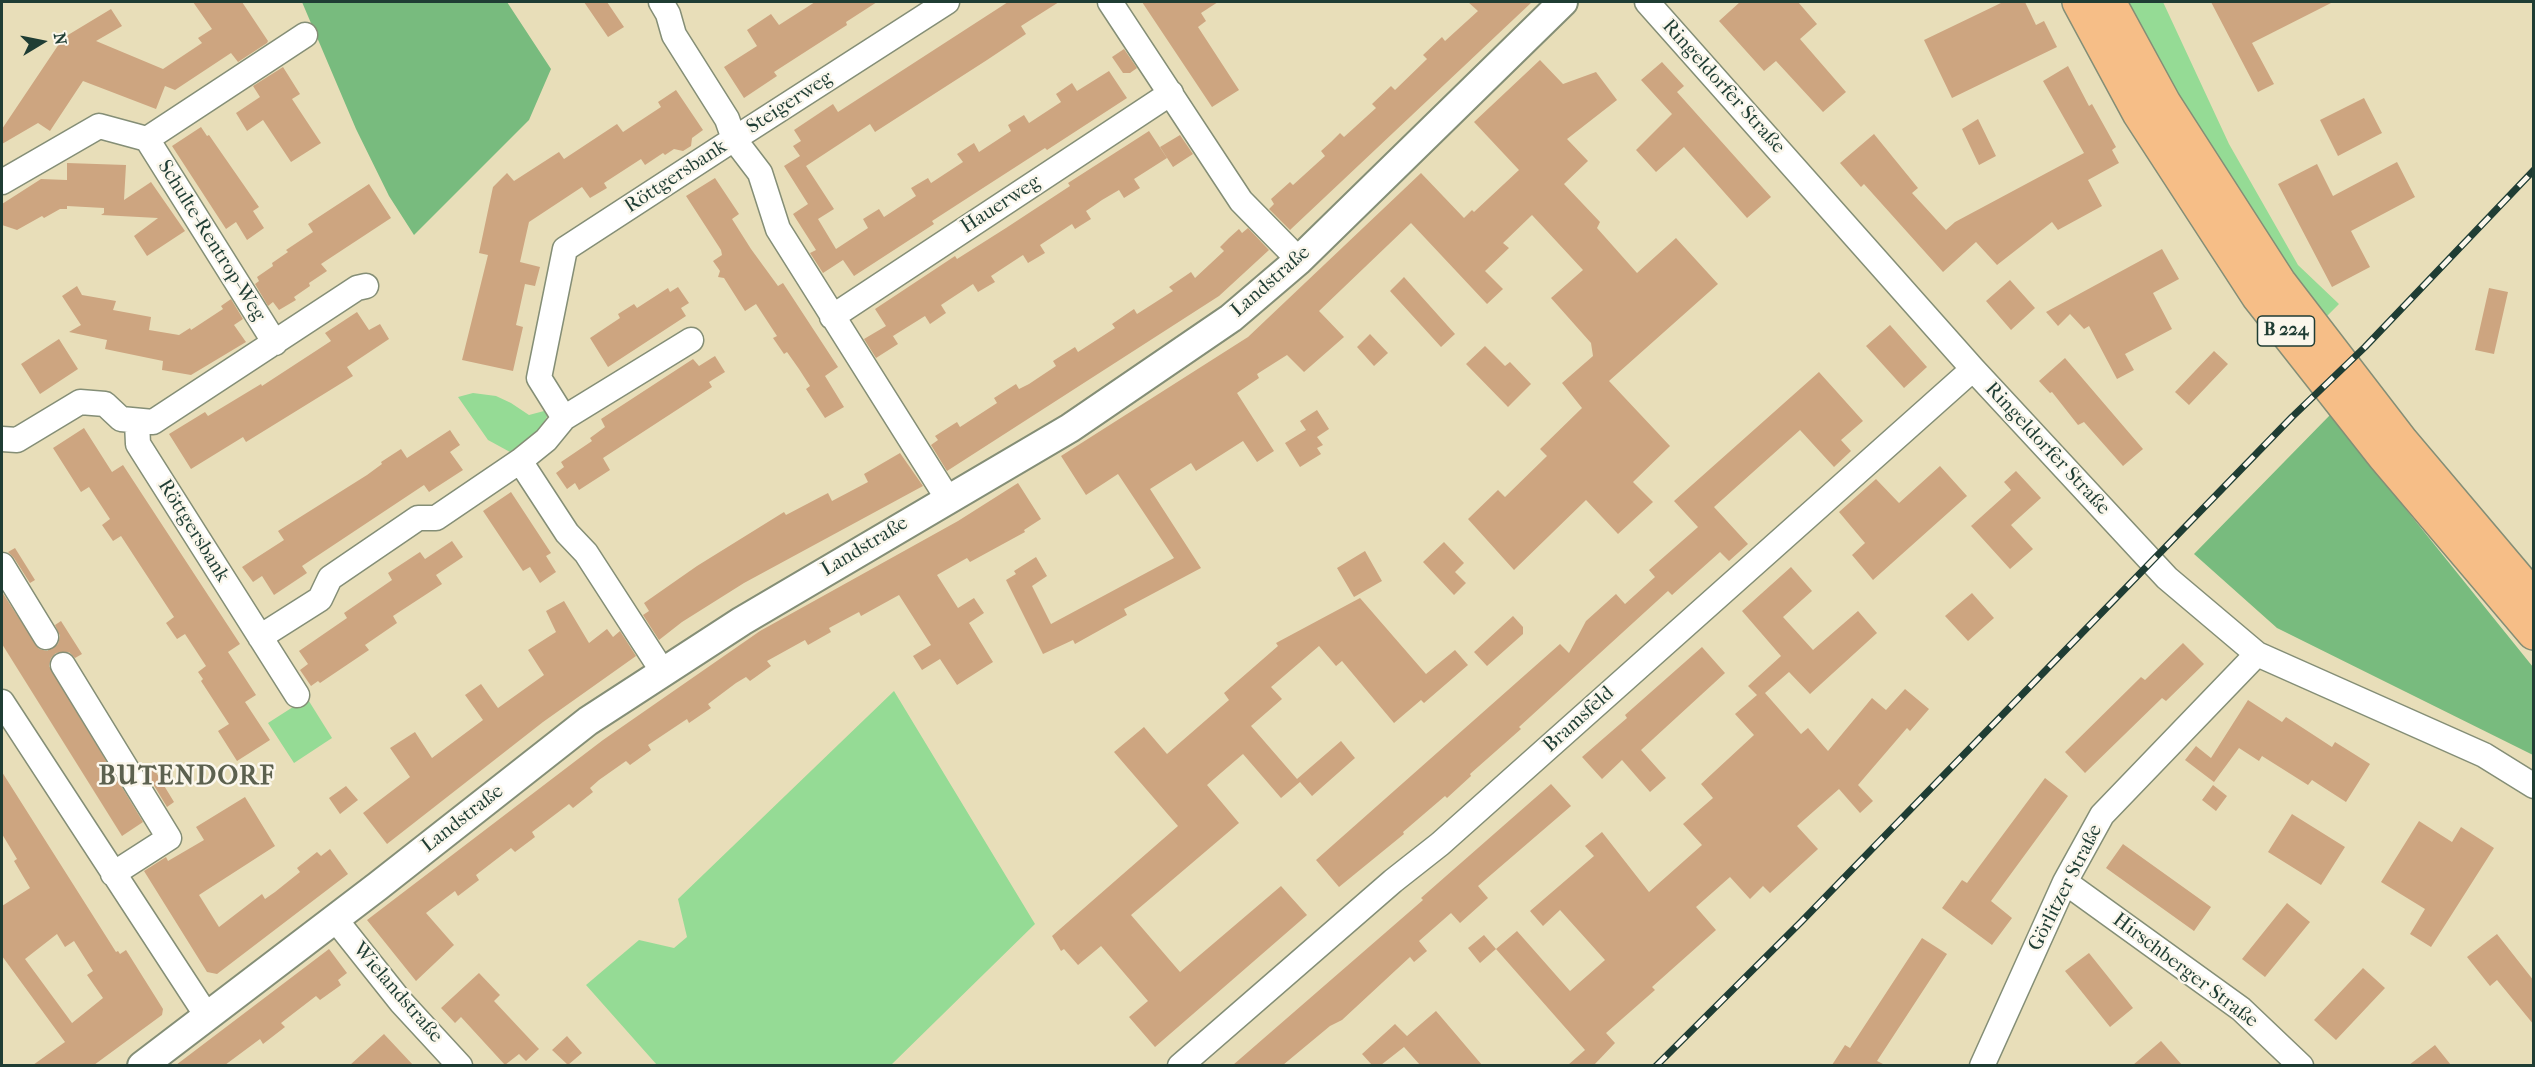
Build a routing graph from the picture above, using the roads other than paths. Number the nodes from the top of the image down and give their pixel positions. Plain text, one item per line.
1 (661, 2) edge
2 (947, 2) edge
3 (1110, 2) edge
4 (1563, 2) edge
5 (1647, 2) edge
6 (2079, 2) edge
7 (2109, 2) edge
8 (306, 35) dead end
9 (1171, 93) junction
10 (147, 139) junction
11 (734, 139) junction
12 (2, 182) edge
13 (1299, 260) junction
14 (366, 286) dead end
15 (832, 317) junction
16 (691, 340) dead end
17 (275, 343) junction
18 (1973, 369) junction
19 (564, 418) junction
20 (137, 422) junction
21 (2, 438) edge
22 (520, 461) junction
23 (948, 499) junction
24 (2, 565) edge
25 (2534, 598) edge
26 (2534, 633) edge
27 (46, 637) dead end
28 (260, 638) junction
29 (2257, 654) junction
30 (63, 665) dead end
31 (663, 672) junction
32 (297, 695) dead end
33 (2, 702) edge
34 (2534, 786) edge
35 (113, 874) junction
36 (2066, 882) junction
37 (335, 919) junction
38 (207, 1016) junction
39 (142, 1065) edge
40 (460, 1065) edge
41 (1179, 1065) edge
42 (1982, 1065) edge
43 (2301, 1065) edge

1 - 11 street, Steigerweg
2 - 11 street, Steigerweg
3 - 9 street
4 - 13 street, Landstraße
5 - 18 street, Ringeldorfer Straße
6 - 26 highway, B 224
7 - 25 highway, B 224
8 - 10 street, Schulte-Rentrop-Weg
9 - 13 street
9 - 15 street, Hauerweg
10 - 12 street, Schulte-Rentrop-Weg
10 - 17 street, Schulte-Rentrop-Weg
11 - 15 street, Röttgersbank
11 - 19 street, Röttgersbank
13 - 23 street, Landstraße
14 - 17 street, Schulte-Rentrop-Weg
15 - 23 street, Röttgersbank
16 - 19 street
17 - 20 street, Schulte-Rentrop-Weg
18 - 29 street, Ringeldorfer Straße
18 - 41 street, Bramsfeld
19 - 22 street
20 - 21 street
20 - 28 street, Röttgersbank
22 - 28 street
22 - 31 street
23 - 31 street, Landstraße
24 - 27 street
28 - 32 street, Röttgersbank
29 - 34 street, Ringeldorfer Straße
29 - 36 street, Görlitzer Straße
30 - 35 street
31 - 37 street, Landstraße
33 - 35 street
35 - 38 street
36 - 42 street, Görlitzer Straße
36 - 43 street, Hirschberger Straße
37 - 38 street, Landstraße
37 - 40 street, Wielandstraße
38 - 39 street, Landstraße

